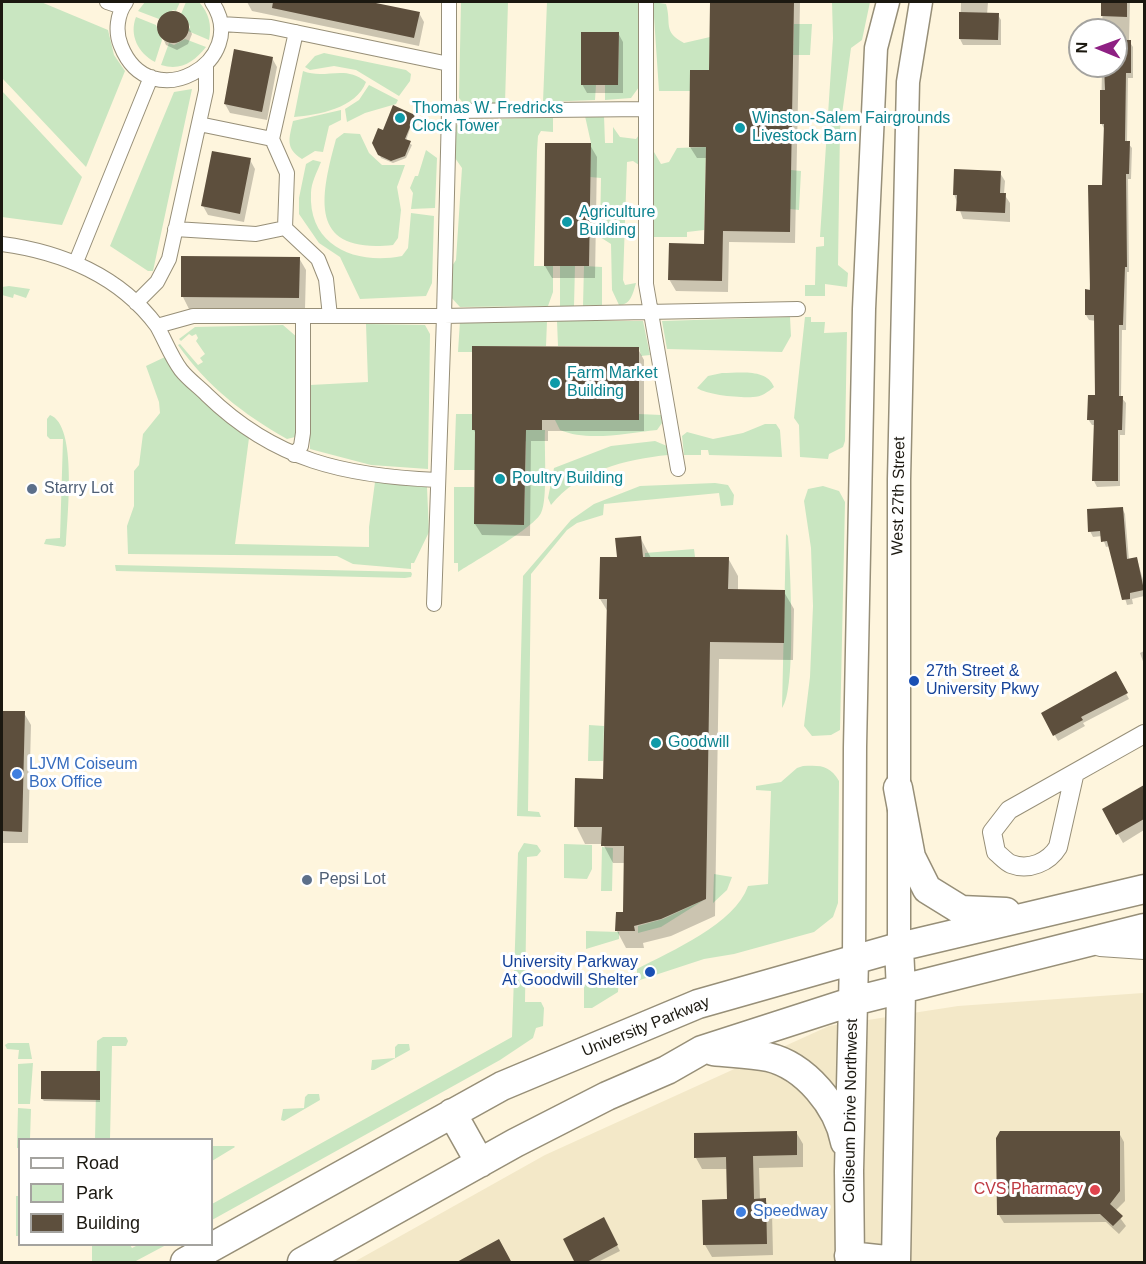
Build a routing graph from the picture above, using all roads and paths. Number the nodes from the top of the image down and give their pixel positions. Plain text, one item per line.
1 (107, 2) edge
2 (213, 2) edge
3 (449, 2) edge
4 (646, 2) edge
5 (888, 2) edge
6 (921, 2) edge
7 (124, 4) edge
8 (221, 24) junction
9 (296, 32) junction
10 (206, 64) junction
11 (449, 64) junction
12 (151, 77) junction
13 (646, 109) junction
14 (449, 111) junction
15 (199, 124) junction
16 (273, 139) junction
17 (285, 228) junction
18 (176, 229) junction
19 (2, 244) edge
20 (76, 262) junction
21 (136, 303) junction
22 (798, 309) dead end
23 (650, 312) junction
24 (303, 316) junction
25 (330, 316) junction
26 (444, 316) junction
27 (157, 326) junction
28 (294, 455) junction
29 (678, 469) dead end
30 (437, 480) junction
31 (434, 604) dead end
32 (1144, 734) edge
33 (1074, 776) junction
34 (898, 788) junction
35 (1144, 889) edge
36 (1041, 914) junction
37 (1144, 928) edge
38 (1077, 943) junction
39 (898, 946) junction
40 (1144, 950) edge
41 (854, 959) junction
42 (901, 991) junction
43 (854, 1001) junction
44 (702, 1050) junction
45 (452, 1113) junction
46 (480, 1163) junction
47 (849, 1164) junction
48 (850, 1259) edge
49 (896, 1262) edge
50 (185, 1263) edge
51 (302, 1263) edge

1 - 7 street
2 - 8 street
3 - 11 street
4 - 13 street
5 - 41 street
6 - 34 street, West 27th Street
7 - 12 street
8 - 9 street
8 - 10 street
9 - 11 street
9 - 16 street
10 - 12 street
10 - 15 street
11 - 14 street
12 - 20 street
13 - 14 street
13 - 23 street
14 - 26 street
15 - 16 street
15 - 18 street
16 - 17 street
17 - 18 street
17 - 25 street
18 - 21 street
19 - 20 street
20 - 21 street
21 - 27 street
22 - 23 street
23 - 26 street
23 - 29 street
24 - 25 street
24 - 27 street
24 - 28 street
25 - 26 street
26 - 30 street
27 - 28 street
28 - 30 street
30 - 31 street
32 - 33 street
33 - 33 street
34 - 36 main road
34 - 39 street, West 27th Street
35 - 36 main road, University Parkway
36 - 39 main road, University Parkway
37 - 38 main road
38 - 40 street
38 - 42 main road
39 - 41 main road, University Parkway
39 - 42 main road, West 27th Street
41 - 43 main road, Coliseum Drive Northwest
41 - 45 main road, University Parkway
42 - 43 main road
42 - 49 main road
43 - 44 main road
43 - 47 main road, Coliseum Drive Northwest
44 - 46 main road
44 - 47 main road
45 - 46 main road
45 - 50 main road, University Parkway
46 - 51 main road
47 - 48 main road, Coliseum Drive Northwest
48 - 49 main road

